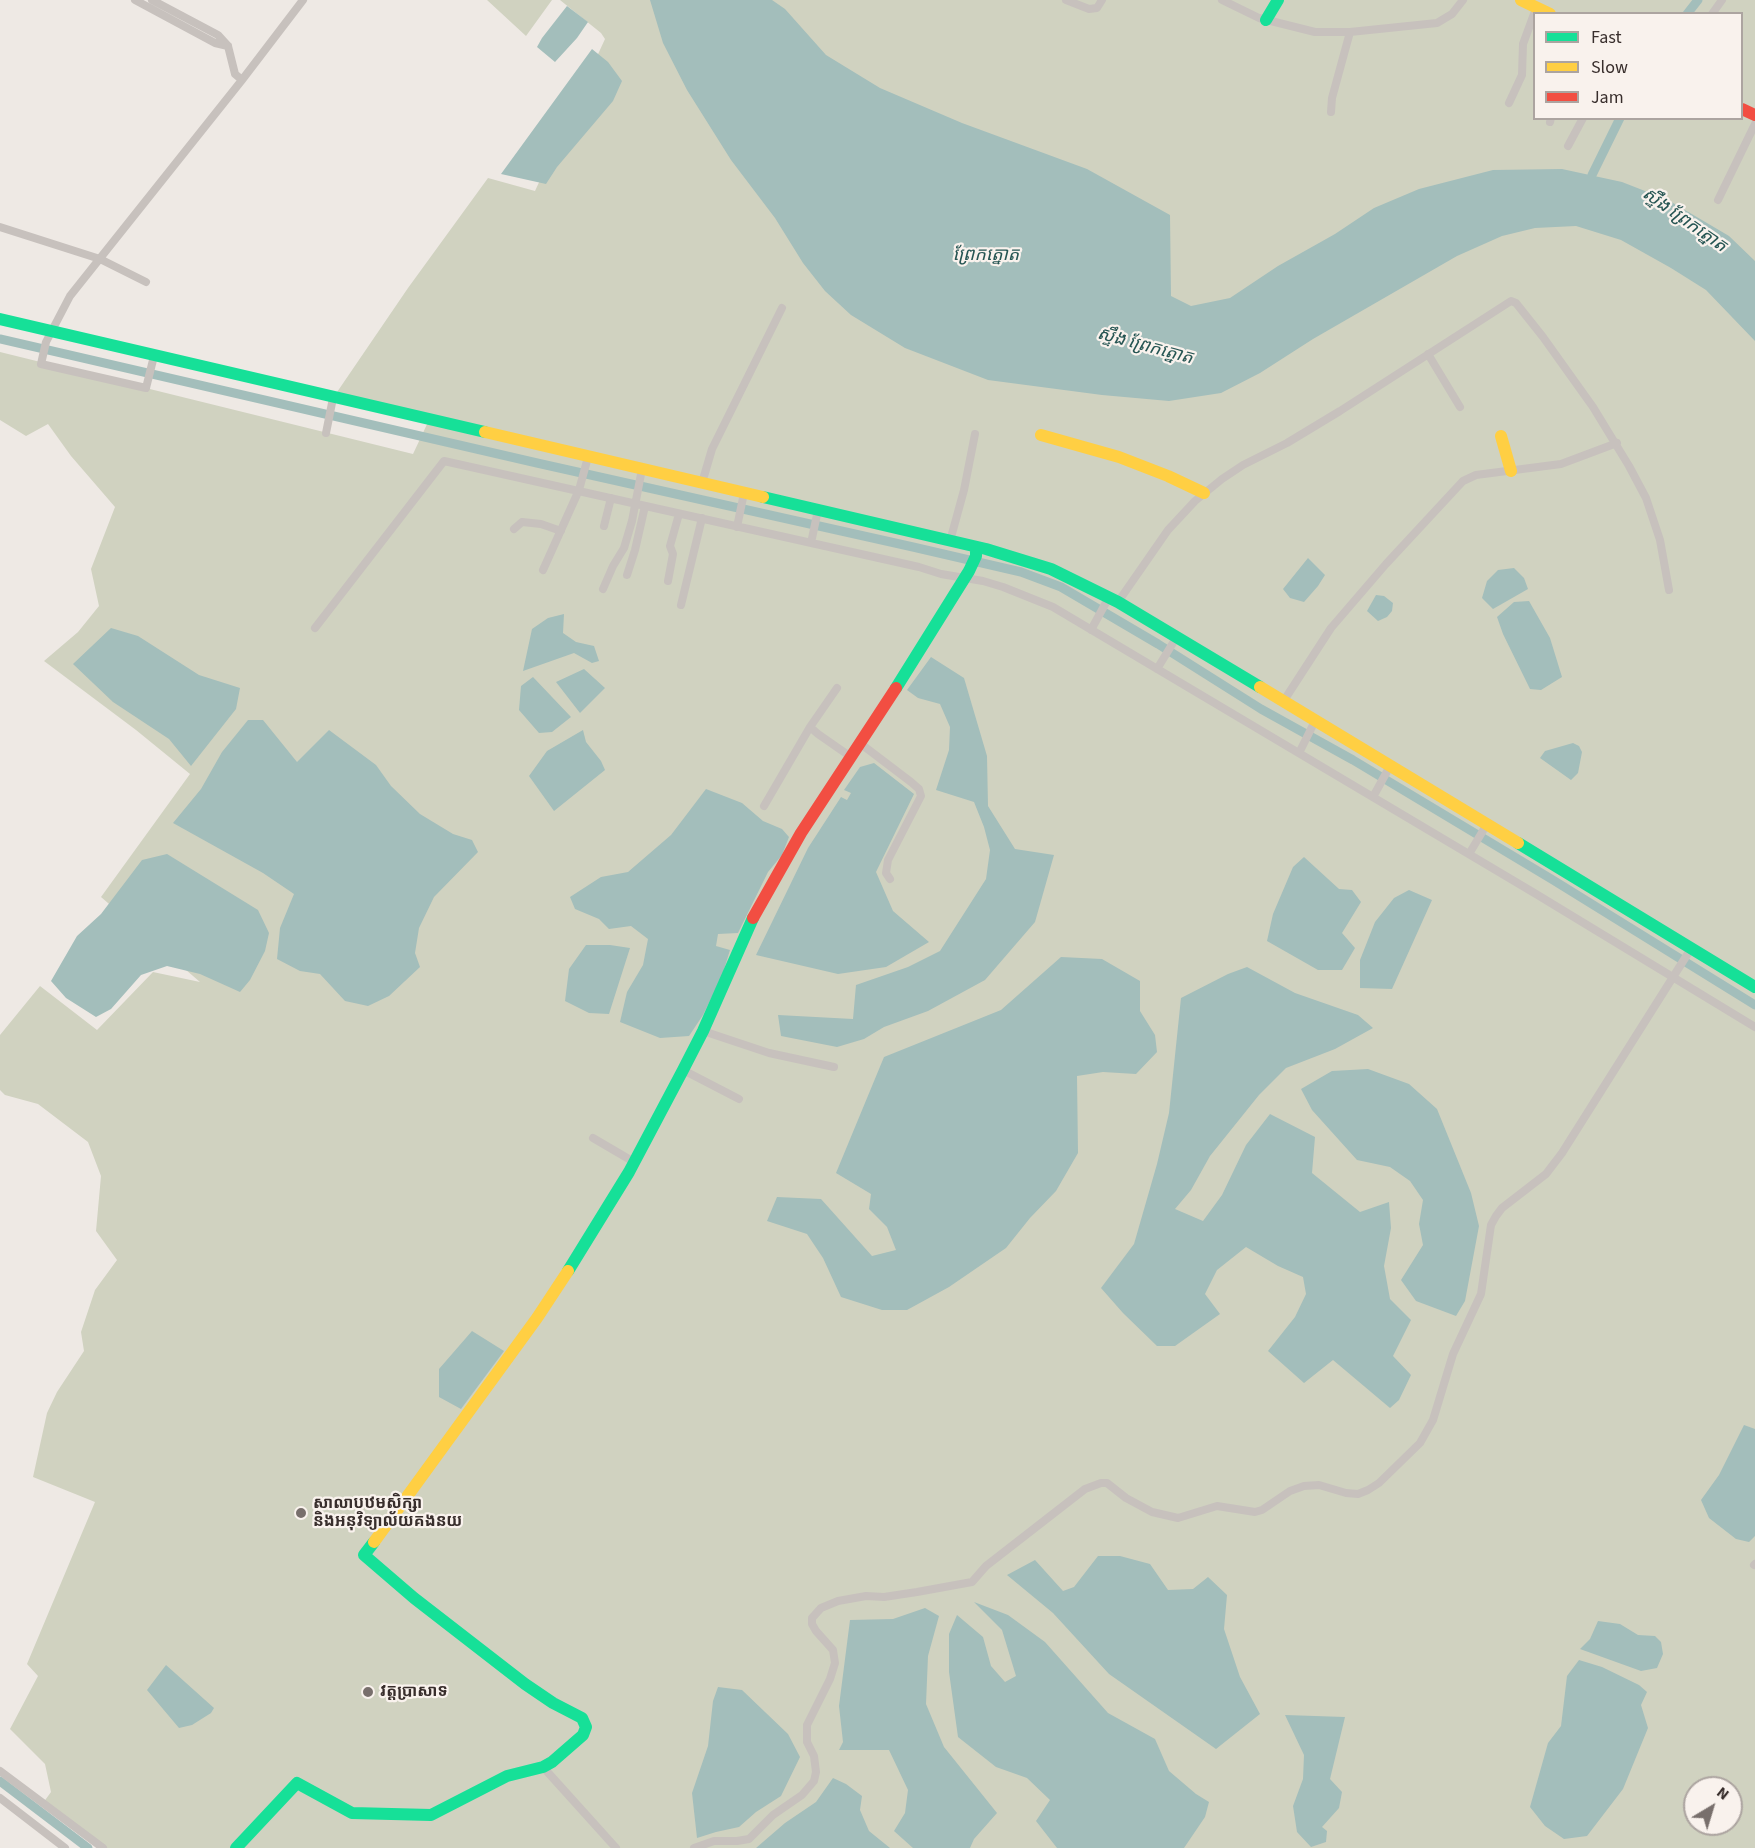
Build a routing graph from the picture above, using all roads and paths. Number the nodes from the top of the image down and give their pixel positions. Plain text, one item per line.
1 (135, 0) edge
2 (152, 0) edge
3 (303, 0) edge
4 (1066, 0) edge
5 (1102, 0) edge
6 (1222, 0) edge
7 (1278, 0) edge
8 (1463, 0) edge
9 (1530, 6) edge
10 (1545, 12) edge
11 (1266, 20) junction
12 (1350, 32) junction
13 (228, 46) junction
14 (242, 80) junction
15 (1509, 104) dead end
16 (1331, 112) dead end
17 (1582, 120) edge
18 (1755, 124) edge
19 (1568, 146) dead end
20 (1718, 200) dead end
21 (0, 227) edge
22 (100, 259) junction
23 (146, 282) dead end
24 (782, 308) dead end
25 (0, 319) edge
26 (48, 337) junction
27 (1428, 354) junction
28 (153, 362) junction
29 (332, 403) junction
30 (1460, 407) dead end
31 (326, 433) dead end
32 (975, 434) dead end
33 (1041, 435) dead end
34 (1500, 436) dead end
35 (1617, 443) junction
36 (586, 462) junction
37 (1511, 471) junction
38 (640, 475) junction
39 (702, 483) junction
40 (580, 487) junction
41 (1204, 493) junction
42 (611, 498) junction
43 (743, 498) junction
44 (636, 500) junction
45 (645, 506) junction
46 (818, 510) junction
47 (679, 514) junction
48 (702, 518) junction
49 (737, 524) junction
50 (604, 526) dead end
51 (514, 529) dead end
52 (561, 531) junction
53 (950, 541) junction
54 (811, 543) junction
55 (976, 552) junction
56 (543, 570) dead end
57 (966, 575) junction
58 (627, 576) dead end
59 (668, 581) dead end
60 (603, 589) dead end
61 (1670, 590) dead end
62 (1113, 599) junction
63 (681, 605) dead end
64 (315, 628) dead end
65 (1090, 630) junction
66 (1174, 642) junction
67 (1159, 665) junction
68 (837, 688) dead end
69 (1283, 702) junction
70 (1316, 721) junction
71 (810, 727) junction
72 (861, 744) junction
73 (1299, 753) junction
74 (851, 757) junction
75 (1390, 766) junction
76 (1374, 793) junction
77 (764, 806) dead end
78 (1486, 824) junction
79 (1469, 854) junction
80 (890, 879) dead end
81 (1692, 947) junction
82 (1675, 975) junction
83 (1755, 987) edge
84 (1755, 1027) edge
85 (703, 1031) junction
86 (834, 1067) dead end
87 (683, 1070) junction
88 (739, 1099) dead end
89 (592, 1138) dead end
90 (634, 1162) junction
91 (543, 1767) junction
92 (0, 1771) edge
93 (0, 1798) edge
94 (66, 1848) edge
95 (103, 1848) edge
96 (236, 1848) edge
97 (616, 1848) edge
98 (694, 1848) edge

1 - 13 street
2 - 13 street
3 - 14 street
4 - 5 street
6 - 11 street
7 - 11 street
8 - 12 street
9 - 10 street
9 - 15 street
11 - 12 street
12 - 16 street
13 - 14 street
14 - 22 street
17 - 19 street
18 - 20 street
21 - 22 street
22 - 23 street
22 - 26 street
24 - 39 street
25 - 26 street
26 - 28 street
26 - 28 street
27 - 30 street
27 - 35 street
27 - 41 street
28 - 29 street
29 - 31 street
29 - 36 street
32 - 53 street
33 - 41 street
34 - 37 street
35 - 37 street
35 - 61 street
36 - 38 street
36 - 40 street
37 - 69 street
38 - 39 street
38 - 44 street
39 - 43 street
40 - 42 street
40 - 52 street
40 - 64 street
41 - 62 street
42 - 44 street
42 - 50 street
43 - 46 street
43 - 49 street
44 - 45 street
44 - 60 street
45 - 47 street
45 - 58 street
46 - 53 street
46 - 54 street
47 - 48 street
47 - 59 street
48 - 49 street
48 - 63 street
49 - 54 street
51 - 52 street
52 - 56 street
53 - 55 street
54 - 57 street
55 - 57 street
55 - 62 street
57 - 65 street
57 - 72 street
62 - 65 street
62 - 66 street
65 - 67 street
66 - 67 street
66 - 69 street
67 - 73 street
68 - 71 street
69 - 70 street
70 - 73 street
70 - 75 street
71 - 74 street
71 - 77 street
72 - 74 street
72 - 80 street
73 - 76 street
74 - 85 street
75 - 76 street
75 - 78 street
76 - 79 street
78 - 79 street
78 - 81 street
79 - 82 street
81 - 82 street
81 - 83 street
82 - 84 street
82 - 98 street
85 - 86 street
85 - 87 street
87 - 88 street
87 - 90 street
89 - 90 street
90 - 91 street
91 - 96 street
91 - 97 street
92 - 95 street
93 - 94 street

